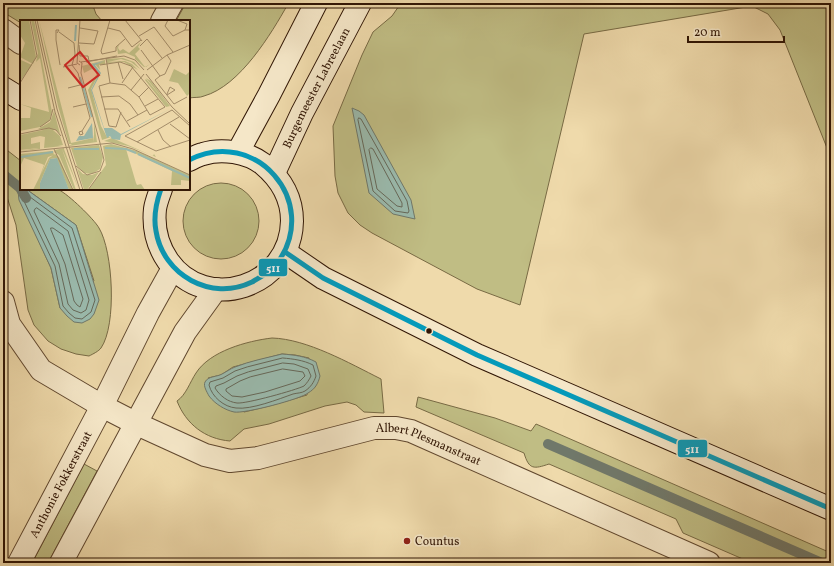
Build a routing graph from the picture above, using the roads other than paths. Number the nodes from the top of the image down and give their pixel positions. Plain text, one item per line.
1 (172, 3) edge
2 (316, 3) edge
3 (360, 3) edge
4 (163, 20) edge
5 (3, 30) edge
6 (20, 42) edge
7 (3, 88) edge
8 (20, 98) edge
9 (238, 152) junction
10 (190, 160) edge
11 (274, 173) junction
12 (161, 190) edge
13 (285, 252) junction
14 (173, 268) junction
15 (216, 289) junction
16 (3, 302) edge
17 (102, 406) junction
18 (137, 424) junction
19 (831, 509) edge
20 (19, 563) edge
21 (61, 563) edge
22 (710, 563) edge

1 - 4 street
2 - 9 street
3 - 11 street, Burgemeester Labreelaan
5 - 6 street
7 - 8 street
9 - 10 street
9 - 11 street
11 - 13 street
12 - 14 street
13 - 15 street
13 - 19 street
14 - 15 street
14 - 17 street, Anthonie Fokkerstraat
15 - 18 street
16 - 17 street
17 - 18 street
17 - 20 street, Anthonie Fokkerstraat
18 - 21 street
18 - 22 street, Albert Plesmanstraat

